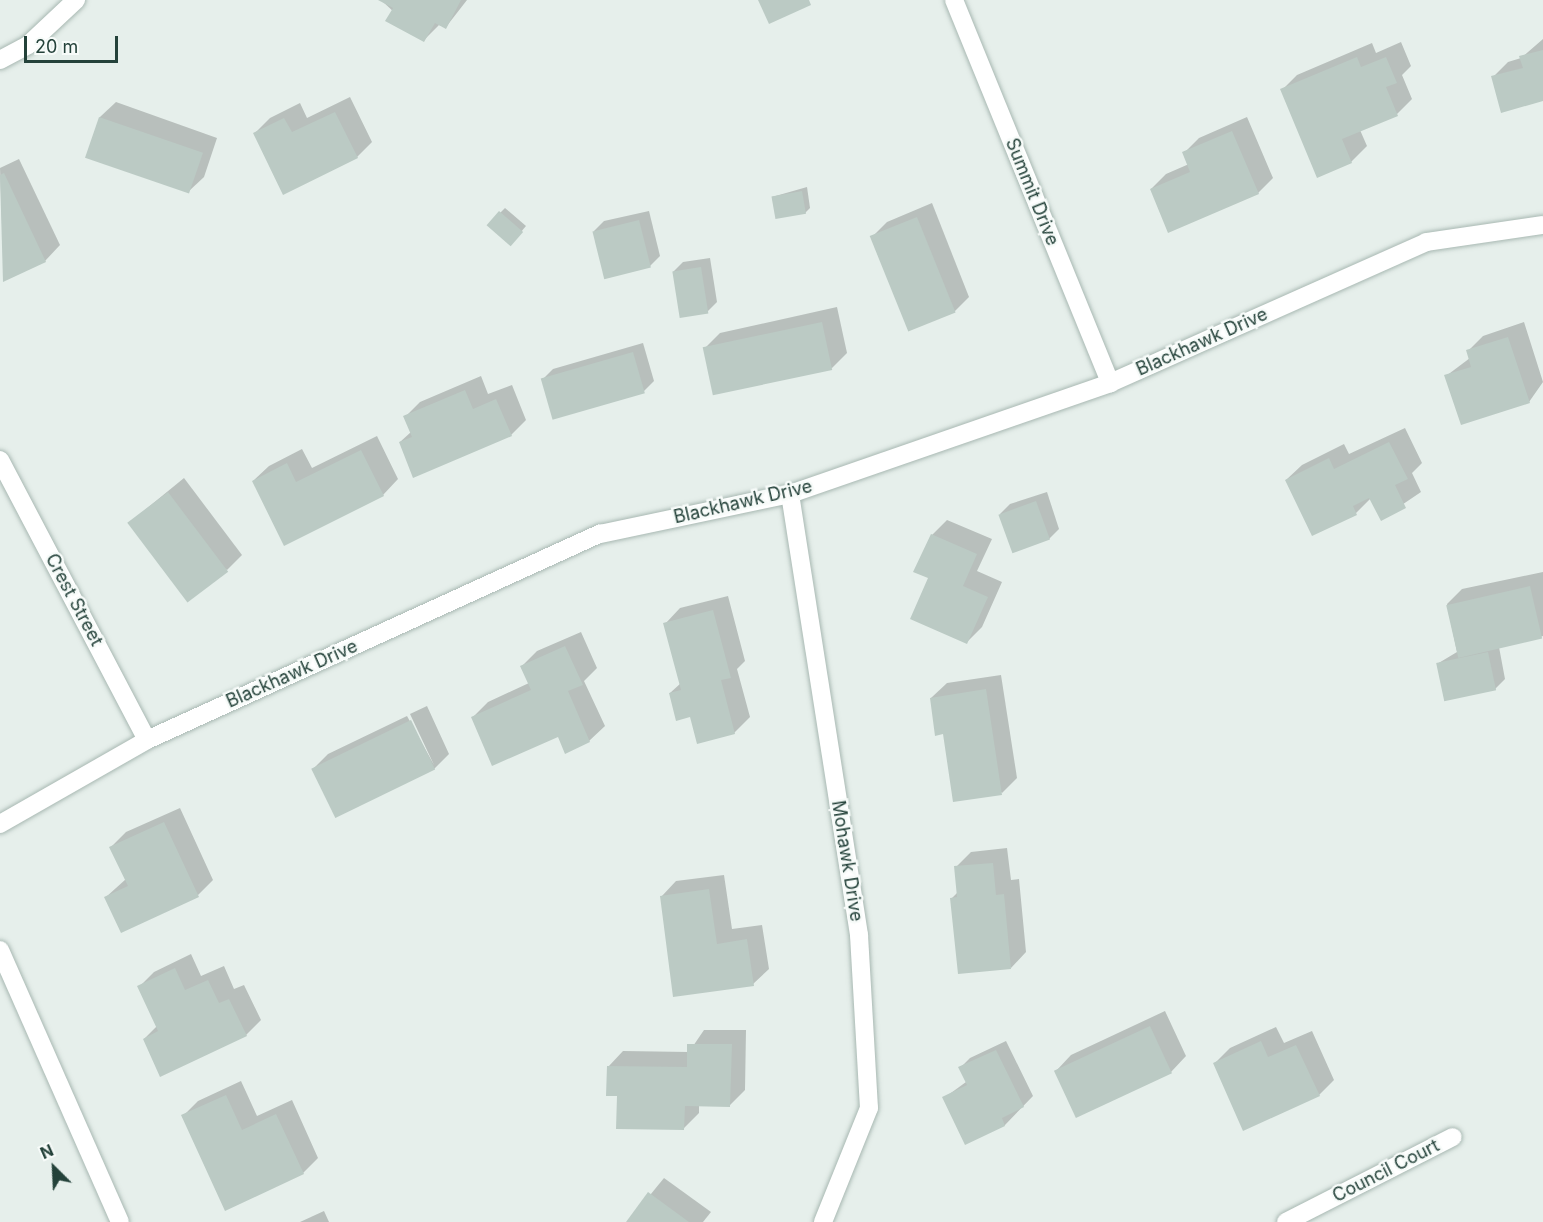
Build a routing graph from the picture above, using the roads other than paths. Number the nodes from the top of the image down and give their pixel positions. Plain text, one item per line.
1 (76, 0) edge
2 (954, 0) edge
3 (0, 60) edge
4 (1543, 225) edge
5 (1110, 383) junction
6 (0, 460) edge
7 (790, 494) junction
8 (147, 740) junction
9 (0, 824) edge
10 (0, 950) edge
11 (1453, 1137) dead end
12 (120, 1222) edge
13 (822, 1222) edge
14 (1286, 1222) edge

1 - 3 street
2 - 5 street, Summit Drive
4 - 5 street, Blackhawk Drive
5 - 7 street, Blackhawk Drive
6 - 8 street, Crest Street
7 - 8 street, Blackhawk Drive
7 - 13 street, Mohawk Drive
8 - 9 street, Blackhawk Drive
10 - 12 street
11 - 14 street, Council Court

